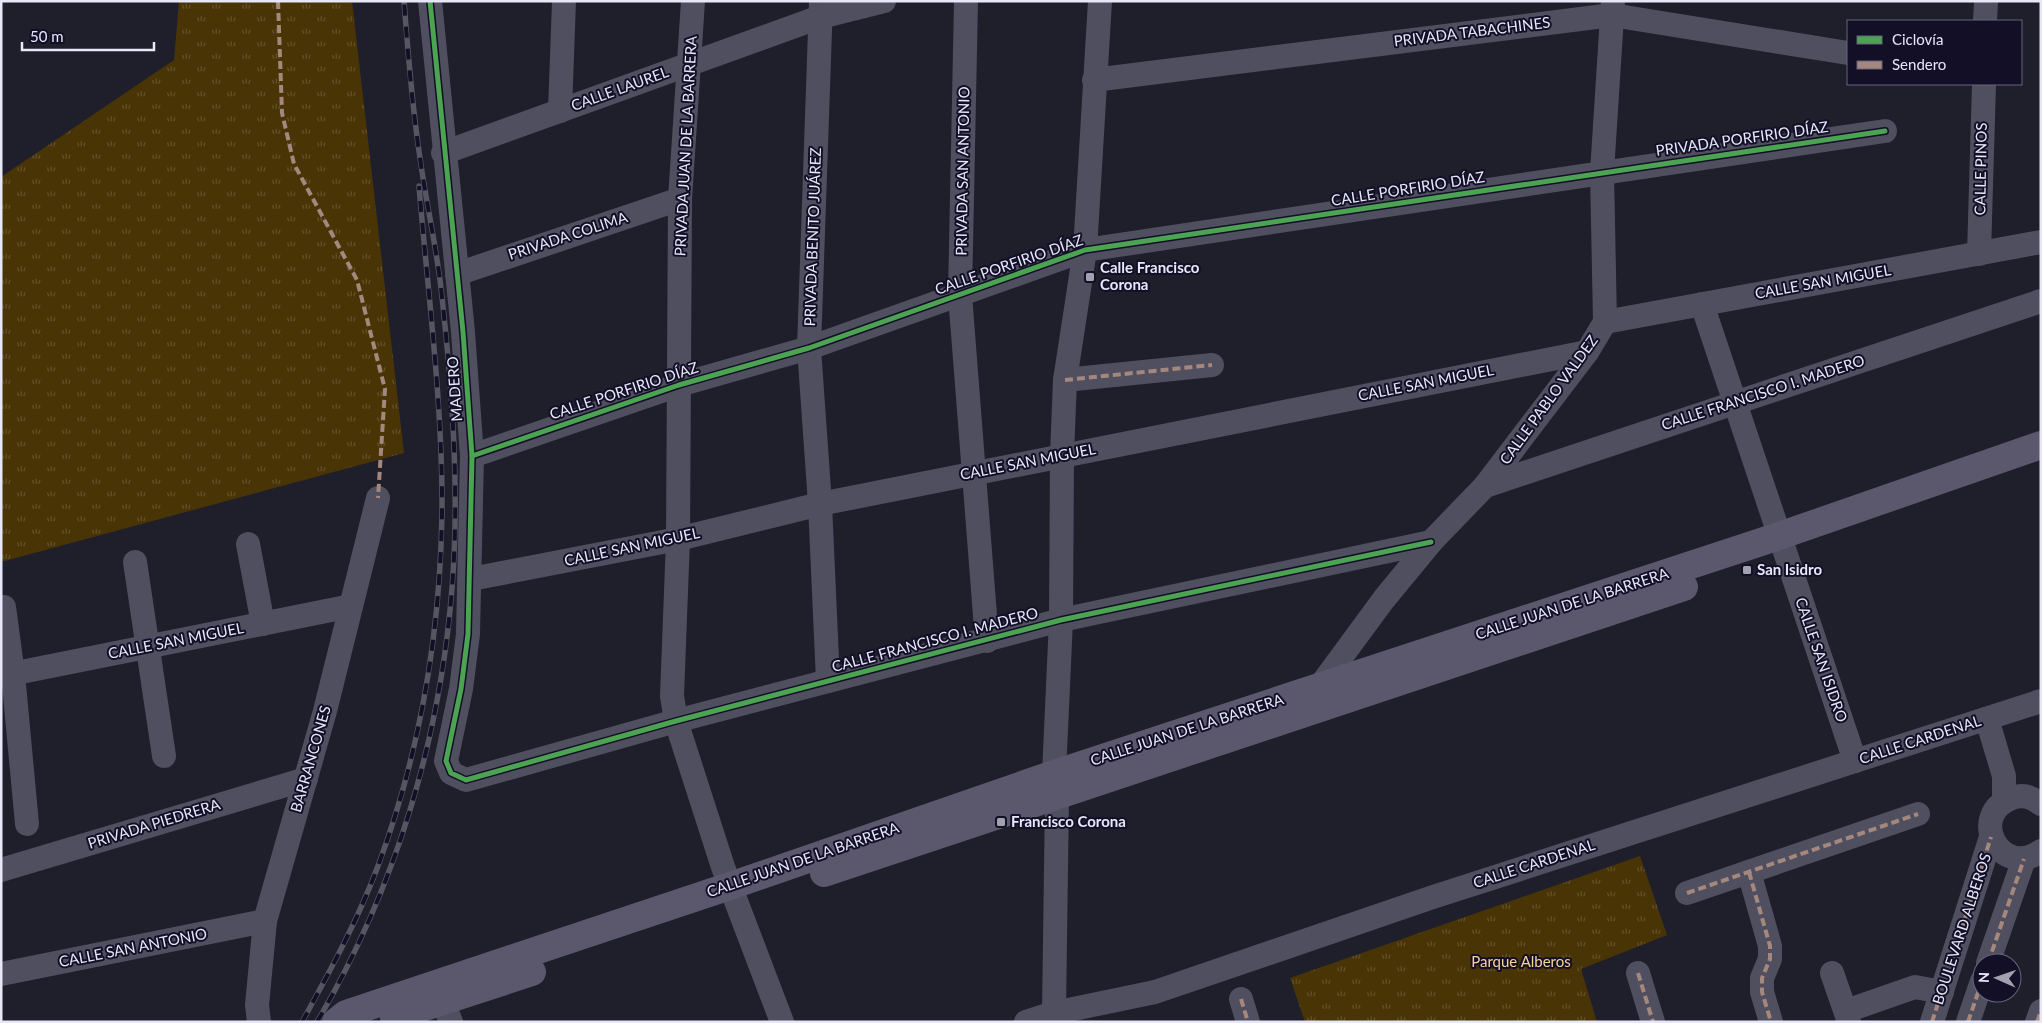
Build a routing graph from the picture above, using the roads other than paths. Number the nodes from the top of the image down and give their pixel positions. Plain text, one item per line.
1 (430, 1) edge
2 (564, 1) edge
3 (693, 1) edge
4 (884, 1) edge
5 (966, 1) edge
6 (1100, 1) edge
7 (1986, 1) edge
8 (1612, 8) edge
9 (821, 9) edge
10 (1985, 20) edge
11 (1847, 53) edge
12 (691, 64) junction
13 (1094, 80) junction
14 (1984, 85) edge
15 (560, 111) junction
16 (1885, 131) dead end
17 (444, 153) junction
18 (1602, 172) junction
19 (680, 199) junction
20 (2041, 242) edge
21 (1085, 250) junction
22 (1979, 254) junction
23 (457, 274) junction
24 (960, 295) junction
25 (2041, 300) edge
26 (1702, 304) junction
27 (1604, 322) junction
28 (809, 348) junction
29 (1587, 352) junction
30 (1212, 365) dead end
31 (1065, 380) junction
32 (679, 385) junction
33 (1734, 402) junction
34 (2041, 445) edge
35 (1062, 455) junction
36 (472, 456) junction
37 (2041, 461) edge
38 (974, 472) junction
39 (1485, 486) junction
40 (378, 498) dead end
41 (820, 504) junction
42 (678, 539) junction
43 (1432, 542) junction
44 (248, 544) dead end
45 (1782, 545) junction
46 (135, 562) dead end
47 (471, 579) junction
48 (351, 606) junction
49 (4, 607) dead end
50 (1061, 620) junction
51 (264, 624) junction
52 (987, 641) junction
53 (146, 647) junction
54 (7, 675) edge
55 (828, 681) junction
56 (1322, 696) junction
57 (2041, 701) edge
58 (1987, 718) junction
59 (676, 721) junction
60 (164, 756) dead end
61 (1855, 761) junction
62 (450, 773) joint
63 (306, 779) junction
64 (1055, 785) junction
65 (2004, 801) junction
66 (2041, 804) edge
67 (1918, 814) dead end
68 (27, 824) dead end
69 (1992, 837) junction
70 (2032, 855) edge
71 (1, 870) edge
72 (1749, 872) junction
73 (733, 894) junction
74 (1687, 894) dead end
75 (265, 921) junction
76 (1992, 953) edge
77 (1638, 973) dead end
78 (1832, 973) dead end
79 (1, 974) edge
80 (1942, 992) junction
81 (1241, 999) dead end
82 (1974, 1003) edge
83 (2041, 1011) edge
84 (447, 1012) edge
85 (1054, 1013) junction
86 (1848, 1017) edge
87 (259, 1022) edge
88 (336, 1022) edge
89 (379, 1022) edge
90 (782, 1022) edge
91 (1026, 1022) edge
92 (1248, 1022) edge
93 (1653, 1022) edge
94 (1770, 1022) edge
95 (1932, 1022) edge
96 (1968, 1022) edge
97 (2037, 1022) edge

1 - 17 street, MADERO
2 - 15 street
3 - 12 street, PRIVADA JUAN DE LA BARRERA
4 - 9 street, CALLE LAUREL
5 - 24 street, PRIVADA SAN ANTONIO
6 - 13 street
7 - 10 street
8 - 11 street, PRIVADA TABACHINES
8 - 13 street, PRIVADA TABACHINES
8 - 18 street, CALLE PABLO VALDEZ
9 - 12 street, CALLE LAUREL
9 - 28 street, PRIVADA BENITO JUÁREZ
12 - 15 street, CALLE LAUREL
12 - 19 street, PRIVADA JUAN DE LA BARRERA
13 - 21 street
14 - 22 street, CALLE PINOS
15 - 17 street, CALLE LAUREL
16 - 18 street, PRIVADA PORFIRIO DÍAZ
17 - 23 street, MADERO
18 - 21 street, CALLE PORFIRIO DÍAZ
18 - 27 street, CALLE PABLO VALDEZ
19 - 23 street, PRIVADA COLIMA
19 - 32 street, PRIVADA JUAN DE LA BARRERA
20 - 22 street, CALLE SAN MIGUEL
21 - 24 street, CALLE PORFIRIO DÍAZ
21 - 31 street
22 - 26 street, CALLE SAN MIGUEL
23 - 36 street, MADERO
24 - 28 street, CALLE PORFIRIO DÍAZ
24 - 38 street, PRIVADA SAN ANTONIO
25 - 33 street, CALLE FRANCISCO I. MADERO
26 - 27 street, CALLE SAN MIGUEL
26 - 33 street, CALLE SAN ISIDRO
27 - 29 street, CALLE PABLO VALDEZ
28 - 32 street, CALLE PORFIRIO DÍAZ
28 - 41 street, PRIVADA BENITO JUÁREZ
29 - 35 street, CALLE SAN MIGUEL
29 - 39 street, CALLE PABLO VALDEZ
30 - 31 street
31 - 35 street
32 - 36 street, CALLE PORFIRIO DÍAZ
32 - 42 street, PRIVADA JUAN DE LA BARRERA
33 - 39 street, CALLE FRANCISCO I. MADERO
33 - 45 street, CALLE SAN ISIDRO
34 - 45 main road, CALLE JUAN DE LA BARRERA
35 - 38 street, CALLE SAN MIGUEL
35 - 50 street
36 - 47 street, MADERO
37 - 45 main road, CALLE JUAN DE LA BARRERA
38 - 41 street, CALLE SAN MIGUEL
38 - 52 street, PRIVADA SAN ANTONIO
39 - 43 street, CALLE PABLO VALDEZ
40 - 48 street, BARRANCONES
41 - 42 street, CALLE SAN MIGUEL
41 - 55 street, PRIVADA BENITO JUÁREZ
42 - 47 street, CALLE SAN MIGUEL
42 - 59 street, PRIVADA JUAN DE LA BARRERA
43 - 50 street, CALLE FRANCISCO I. MADERO
43 - 56 street, CALLE PABLO VALDEZ
44 - 51 street
45 - 56 main road, CALLE JUAN DE LA BARRERA
45 - 61 street, CALLE SAN ISIDRO
46 - 53 street
47 - 62 street, MADERO
48 - 51 street, CALLE SAN MIGUEL
48 - 63 street, BARRANCONES
49 - 54 street
50 - 52 street, CALLE FRANCISCO I. MADERO
50 - 64 street
51 - 53 street, CALLE SAN MIGUEL
52 - 55 street, CALLE FRANCISCO I. MADERO
53 - 54 street, CALLE SAN MIGUEL
53 - 60 street
54 - 68 street
55 - 59 street, CALLE FRANCISCO I. MADERO
56 - 64 main road, CALLE JUAN DE LA BARRERA
57 - 58 street, CALLE CARDENAL
58 - 61 street, CALLE CARDENAL
58 - 65 street
59 - 62 street, CALLE FRANCISCO I. MADERO
59 - 73 street, PRIVADA JUAN DE LA BARRERA
61 - 85 street, CALLE CARDENAL
63 - 71 street, PRIVADA PIEDRERA
63 - 75 street, BARRANCONES
64 - 73 main road, CALLE JUAN DE LA BARRERA
64 - 85 street
65 - 66 street
65 - 69 street, BOULEVARD ALBEROS
67 - 72 street
69 - 70 street
69 - 80 street, BOULEVARD ALBEROS
70 - 76 street
72 - 74 street
72 - 94 street
73 - 84 main road, CALLE JUAN DE LA BARRERA
73 - 88 main road, CALLE JUAN DE LA BARRERA
73 - 90 street, PRIVADA JUAN DE LA BARRERA
75 - 79 street, CALLE SAN ANTONIO
75 - 87 street, BARRANCONES
77 - 93 street
78 - 86 street
80 - 86 street
80 - 95 street, BOULEVARD ALBEROS
81 - 92 street
82 - 96 street
83 - 97 street
84 - 89 main road, CALLE JUAN DE LA BARRERA
85 - 91 street, CALLE CARDENAL

